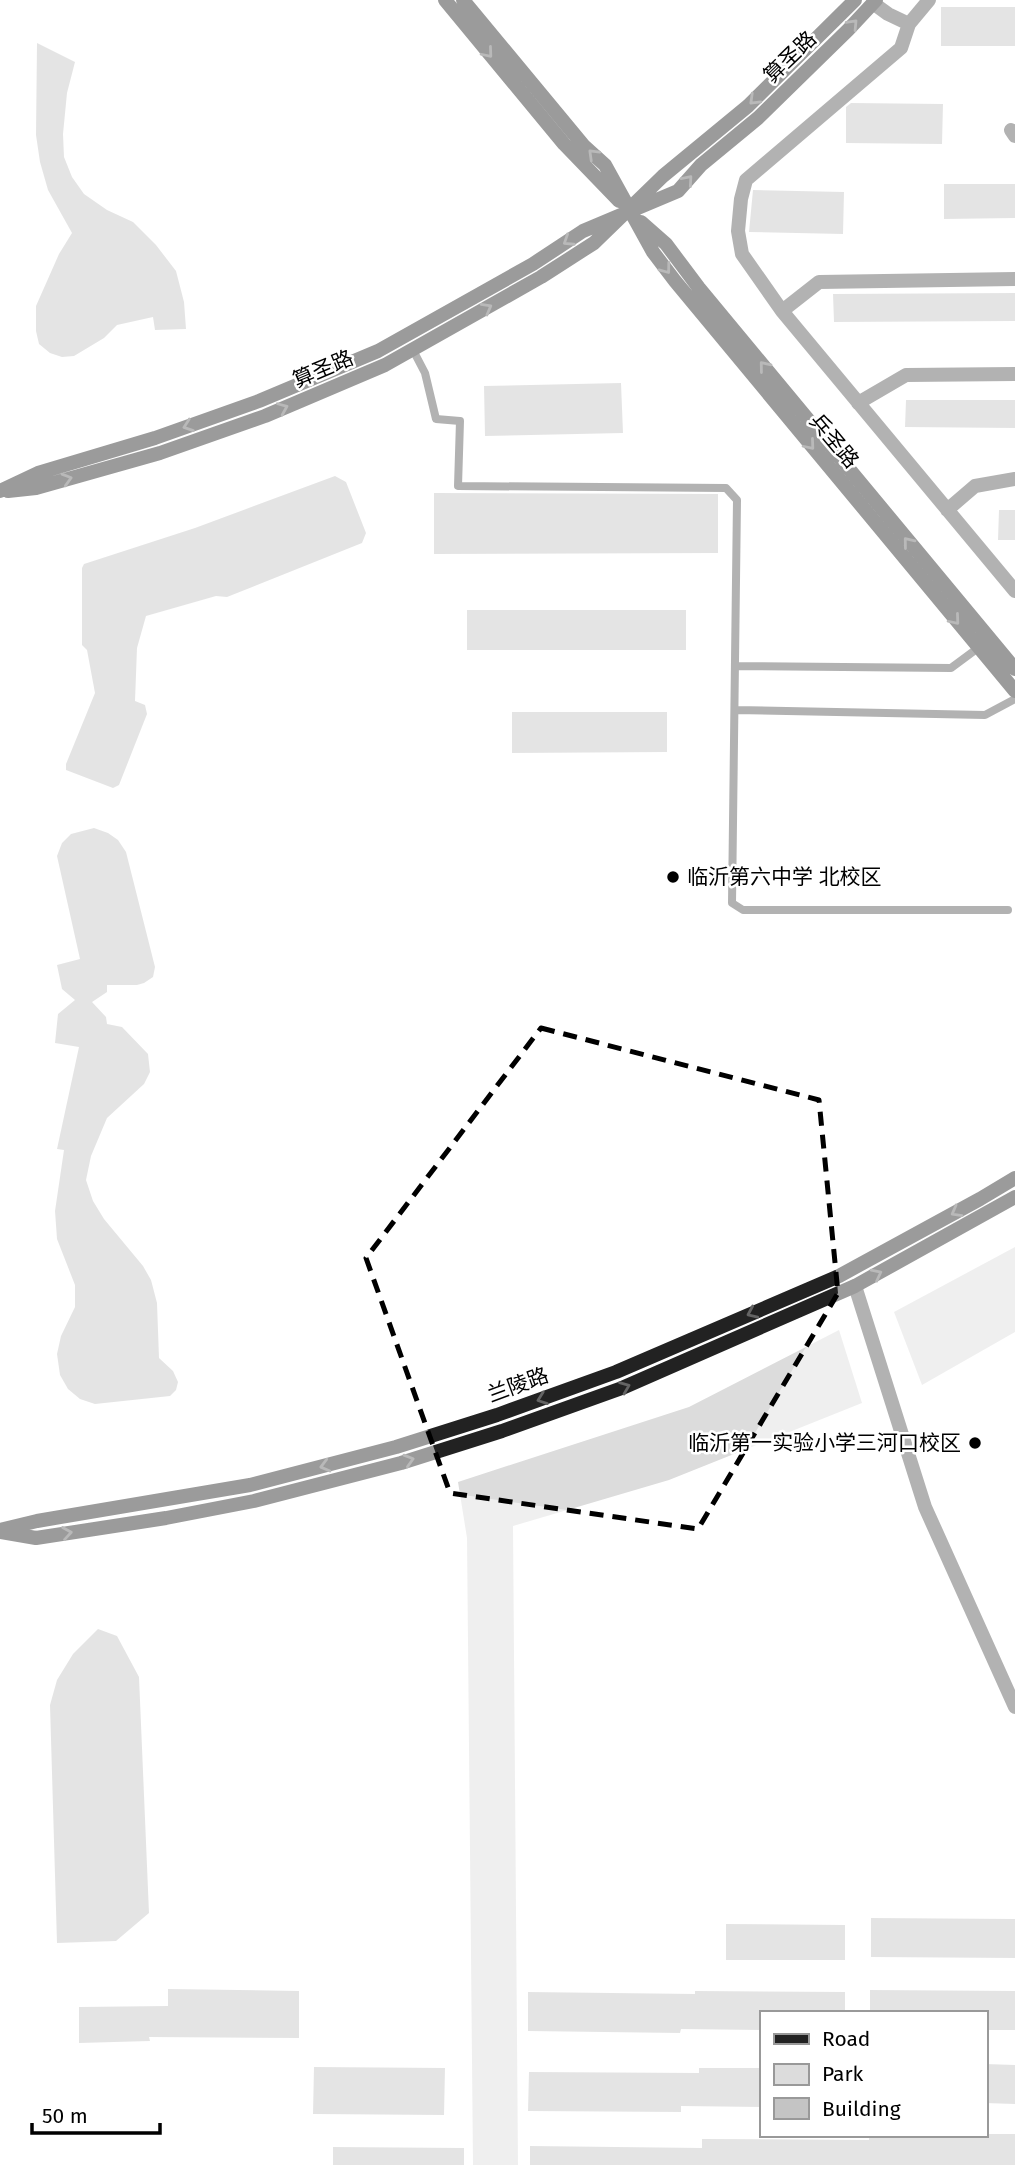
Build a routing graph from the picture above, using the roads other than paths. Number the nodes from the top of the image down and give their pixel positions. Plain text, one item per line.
1 (444, 0) edge
2 (463, 0) edge
3 (855, 0) edge
4 (929, 0) edge
5 (874, 2) edge
6 (909, 24) junction
7 (629, 211) junction
8 (1015, 279) edge
9 (782, 312) junction
10 (413, 350) junction
11 (1015, 374) edge
12 (859, 403) junction
13 (1015, 479) edge
14 (0, 491) edge
15 (947, 510) junction
16 (1013, 588) edge
17 (978, 648) junction
18 (735, 666) junction
19 (1015, 669) edge
20 (1015, 691) edge
21 (1015, 699) edge
22 (735, 710) junction
23 (1008, 910) dead end
24 (1015, 1178) edge
25 (1015, 1197) edge
26 (855, 1286) junction
27 (0, 1531) edge
28 (1015, 1707) edge

1 -> 7 main road, 兵圣路
7 -> 2 main road, 兵圣路
3 -> 7 main road, 算圣路
4 - 6 street
5 - 6 street
7 -> 5 main road, 算圣路
6 - 9 street
10 -> 7 main road, 算圣路
7 -> 14 main road, 算圣路
7 -> 17 main road, 兵圣路
19 -> 7 main road, 兵圣路
8 - 9 street
9 - 12 street
14 -> 10 main road, 算圣路
10 - 18 lane
11 - 12 street
12 - 15 street
13 - 15 street
15 - 16 street
17 - 18 lane
17 - 20 main road, 兵圣路
18 - 22 lane
21 - 22 lane
22 - 23 lane
24 -> 27 main road, 兰陵路
26 -> 25 main road, 兰陵路
27 -> 26 main road, 兰陵路
26 - 28 street

